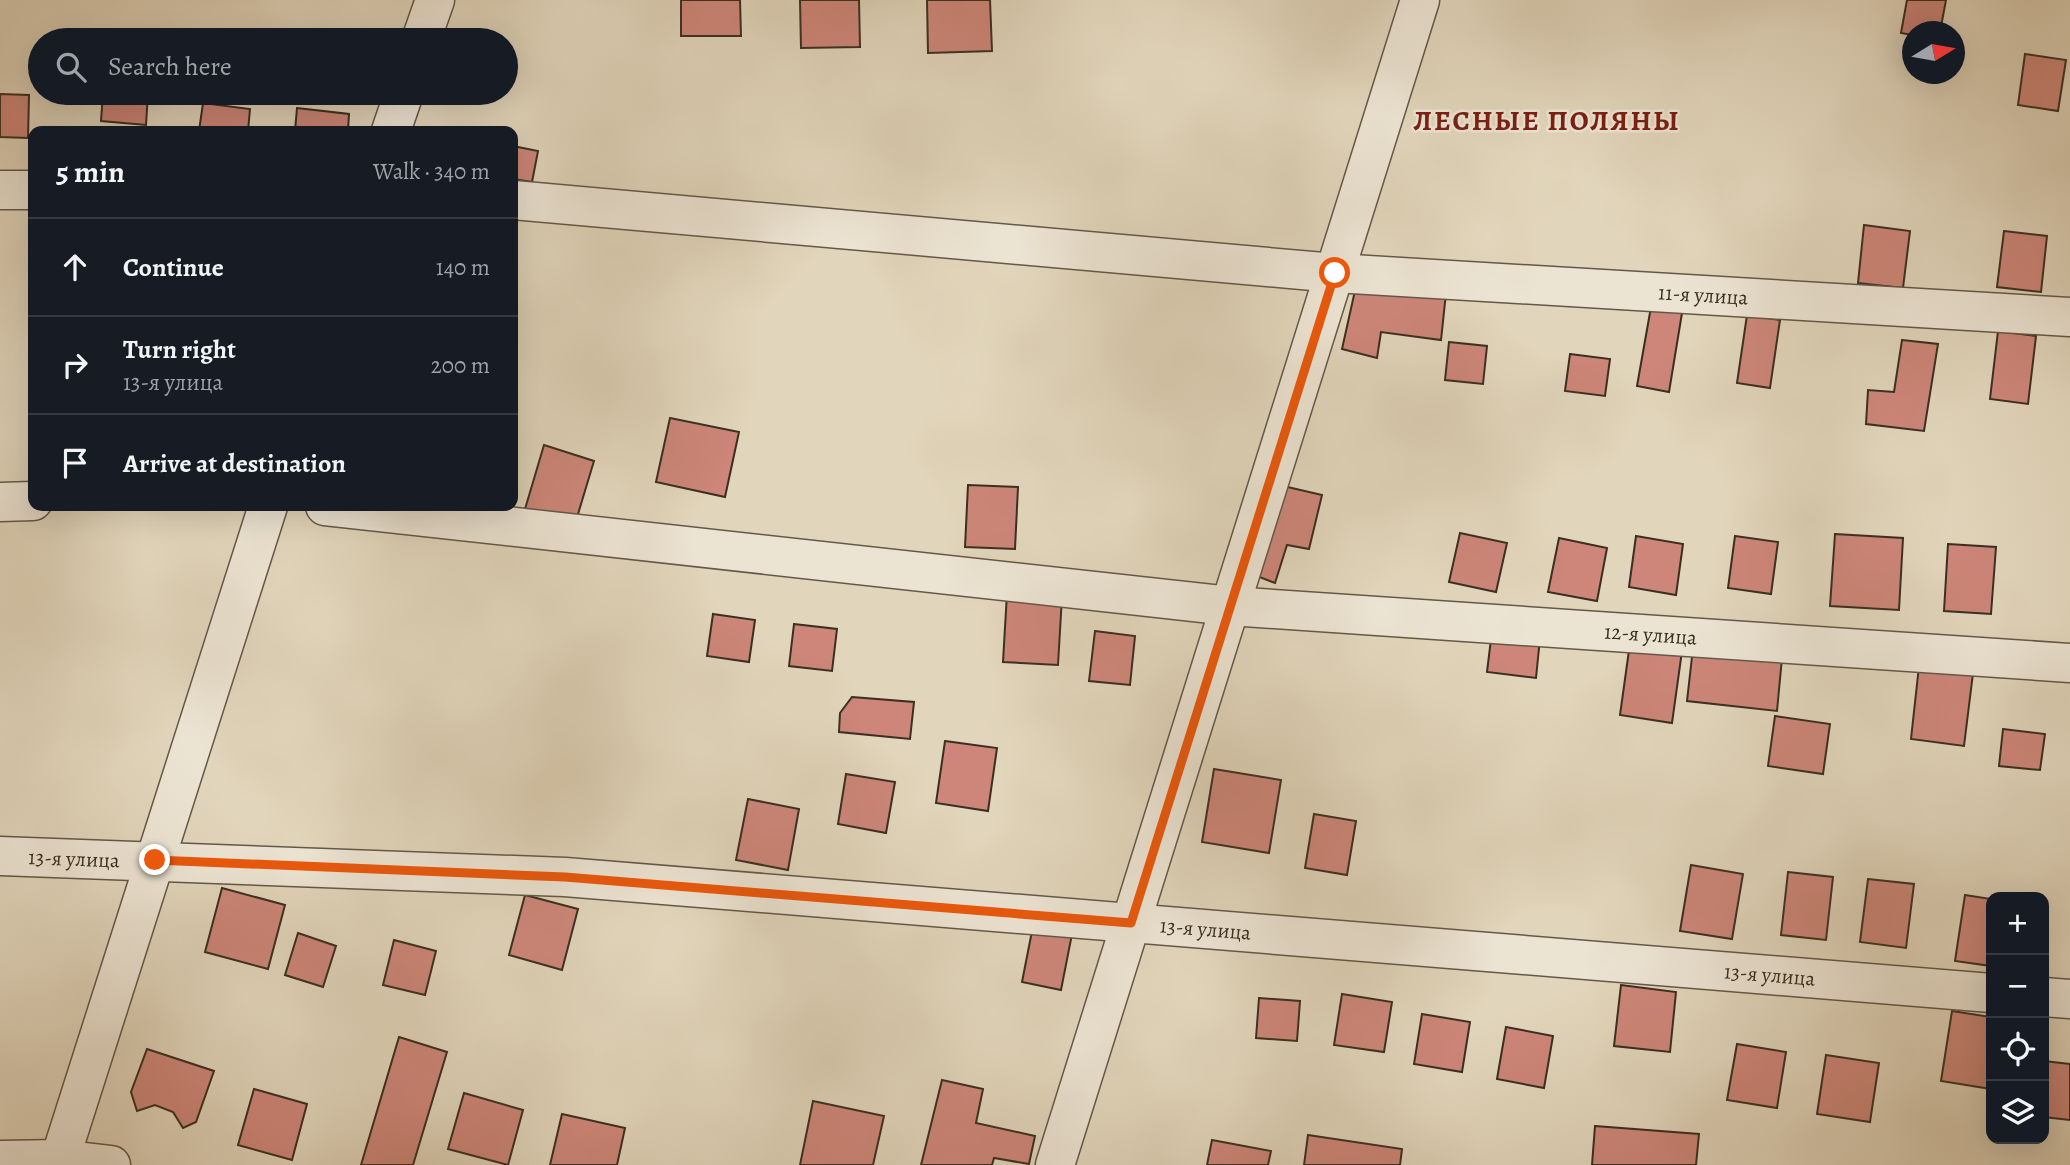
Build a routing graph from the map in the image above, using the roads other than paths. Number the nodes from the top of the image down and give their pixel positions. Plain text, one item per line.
1 (435, 0) edge
2 (1420, 0) edge
3 (425, 28) edge
4 (400, 105) edge
5 (393, 126) edge
6 (0, 190) edge
7 (28, 190) edge
8 (518, 200) edge
9 (1335, 273) junction
10 (2070, 317) edge
11 (28, 501) edge
12 (0, 502) edge
13 (266, 511) edge
14 (371, 511) edge
15 (1230, 606) junction
16 (2070, 663) edge
17 (0, 856) edge
18 (155, 860) junction
19 (1131, 923) junction
20 (1986, 993) edge
21 (2049, 997) edge
22 (2070, 999) edge
23 (60, 1159) junction
24 (0, 1160) edge
25 (111, 1165) edge
26 (1055, 1165) edge

1 - 3 street
2 - 9 street
4 - 5 street
6 - 7 street
8 - 9 street, 11-я улица
9 - 10 street, 11-я улица
9 - 15 street
11 - 12 street
13 - 18 street
14 - 15 street, 12-я улица
15 - 16 street, 12-я улица
15 - 19 street
17 - 18 street, 13-я улица
18 - 19 street, 13-я улица
18 - 23 street
19 - 20 street, 13-я улица
19 - 26 street
21 - 22 street
23 - 24 street
23 - 25 street

